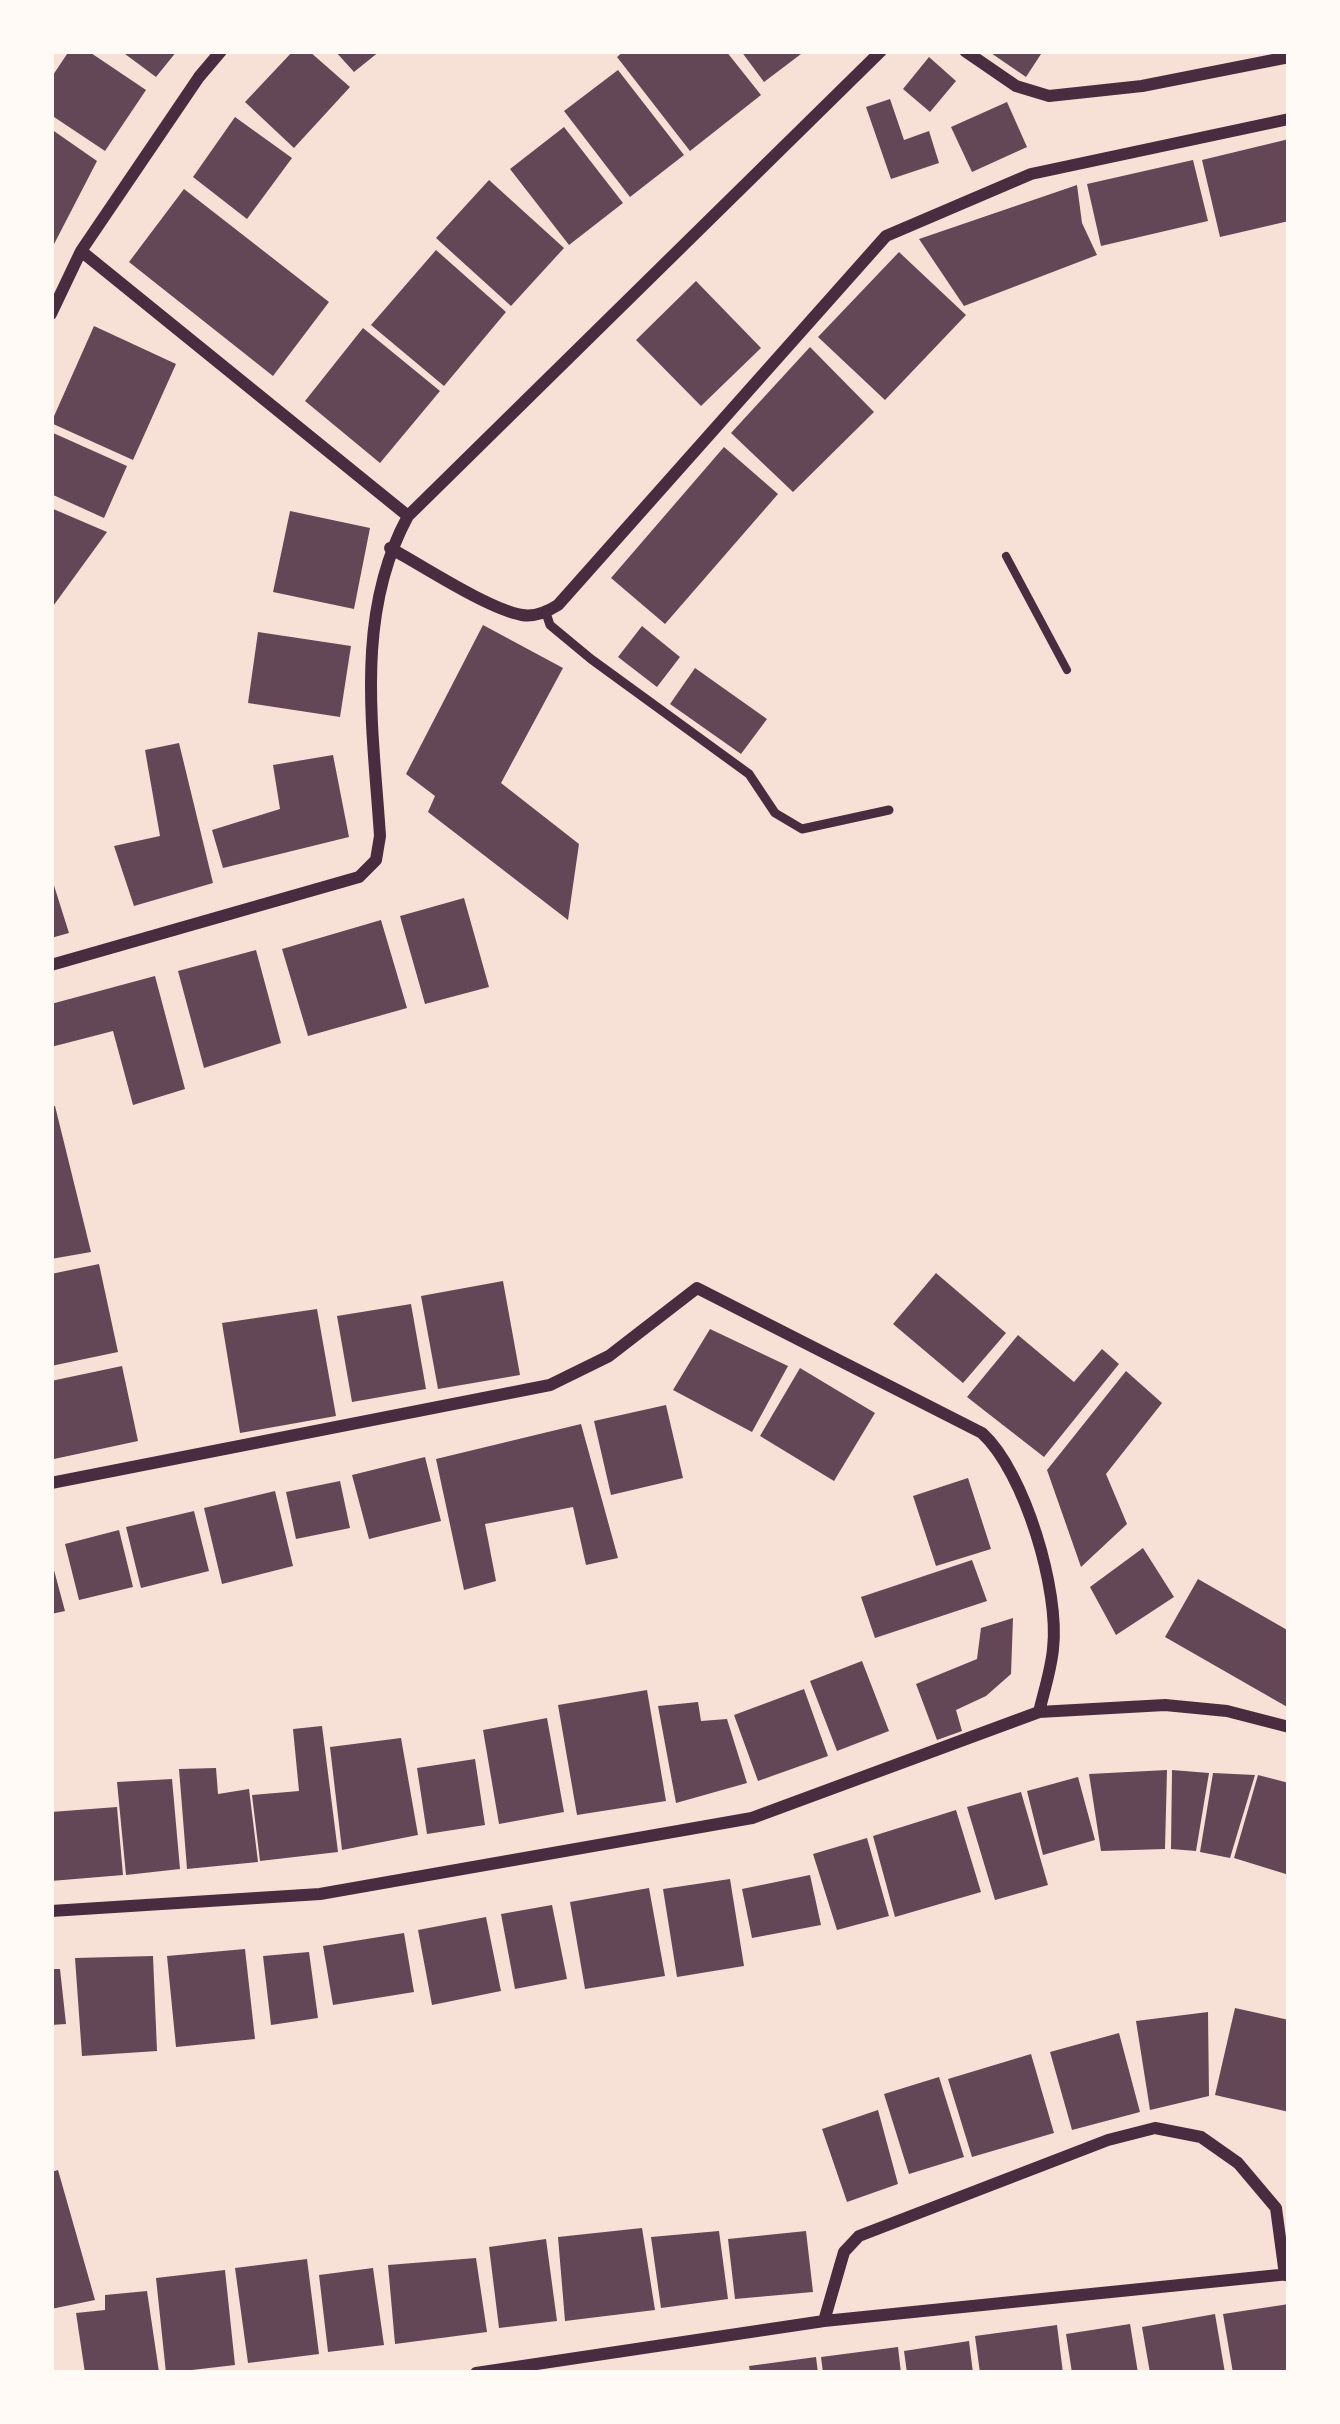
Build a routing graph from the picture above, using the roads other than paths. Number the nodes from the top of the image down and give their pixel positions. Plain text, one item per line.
1 (220, 51) edge
2 (881, 51) edge
3 (965, 51) edge
4 (1289, 57) edge
5 (1289, 118) edge
6 (81, 251) junction
7 (51, 314) edge
8 (408, 516) junction
9 (390, 548) junction
10 (547, 613) junction
11 (889, 810) dead end
12 (51, 965) edge
13 (51, 1483) edge
14 (1039, 1712) junction
15 (1289, 1727) edge
16 (51, 1911) edge
17 (1287, 2274) edge
18 (824, 2321) junction
19 (476, 2373) edge

1 - 6 street
2 - 8 street
3 - 4 street
5 - 10 street
6 - 7 street
6 - 8 street
8 - 9 street
9 - 10 street
9 - 12 street
10 - 11 lane
13 - 14 street
14 - 15 street
14 - 16 street
17 - 18 street
17 - 18 street
18 - 19 street

